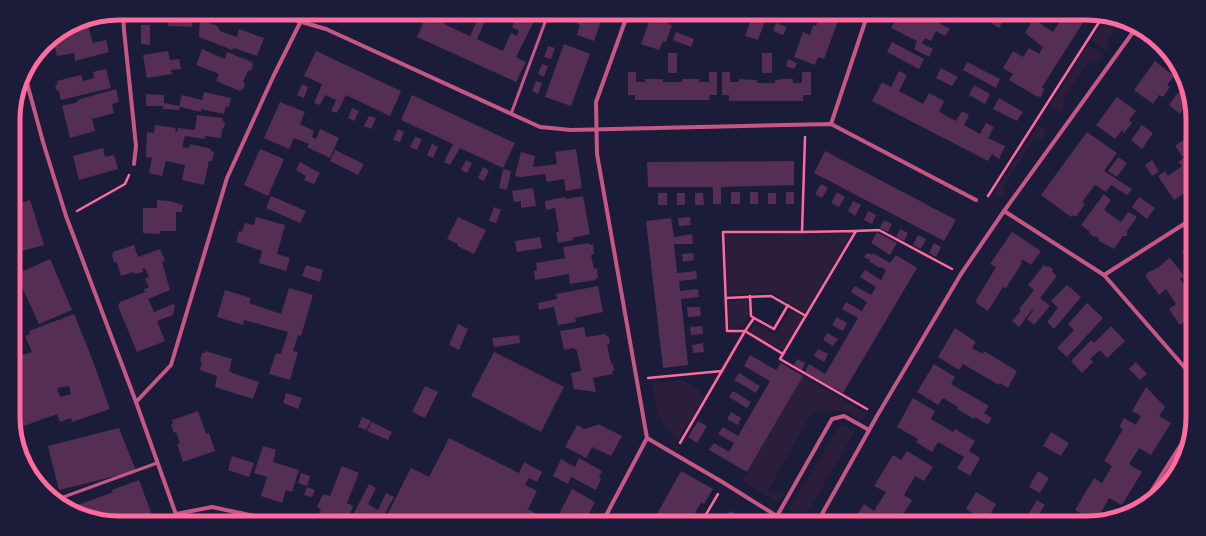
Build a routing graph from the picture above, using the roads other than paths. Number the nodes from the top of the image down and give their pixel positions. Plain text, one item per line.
1 (123, 20) edge
2 (294, 20) edge
3 (545, 20) edge
4 (625, 20) edge
5 (866, 20) edge
6 (301, 22) junction
7 (1133, 32) edge
8 (27, 83) edge
9 (511, 114) junction
10 (831, 124) junction
11 (597, 129) junction
12 (134, 164) road end
13 (976, 200) dead end
14 (1004, 211) junction
15 (1186, 223) edge
16 (1104, 275) junction
17 (1186, 369) edge
18 (136, 402) junction
19 (869, 430) junction
20 (647, 438) junction
21 (1183, 442) edge
22 (157, 463) junction
23 (1150, 493) edge
24 (62, 498) edge
25 (176, 514) joint
26 (254, 516) edge
27 (606, 516) edge
28 (777, 516) joint
29 (820, 516) edge

1 - 12 street
2 - 6 street
3 - 9 lane
4 - 11 street
5 - 10 street
6 - 9 street
6 - 18 street
7 - 14 street
8 - 18 street
9 - 11 street
10 - 11 street
10 - 13 street
11 - 20 street
14 - 16 street
14 - 19 street
15 - 16 street
16 - 17 street
18 - 22 street
19 - 28 street
19 - 29 street
20 - 27 street
20 - 28 street
21 - 23 street
22 - 24 lane
22 - 25 street
25 - 26 street

